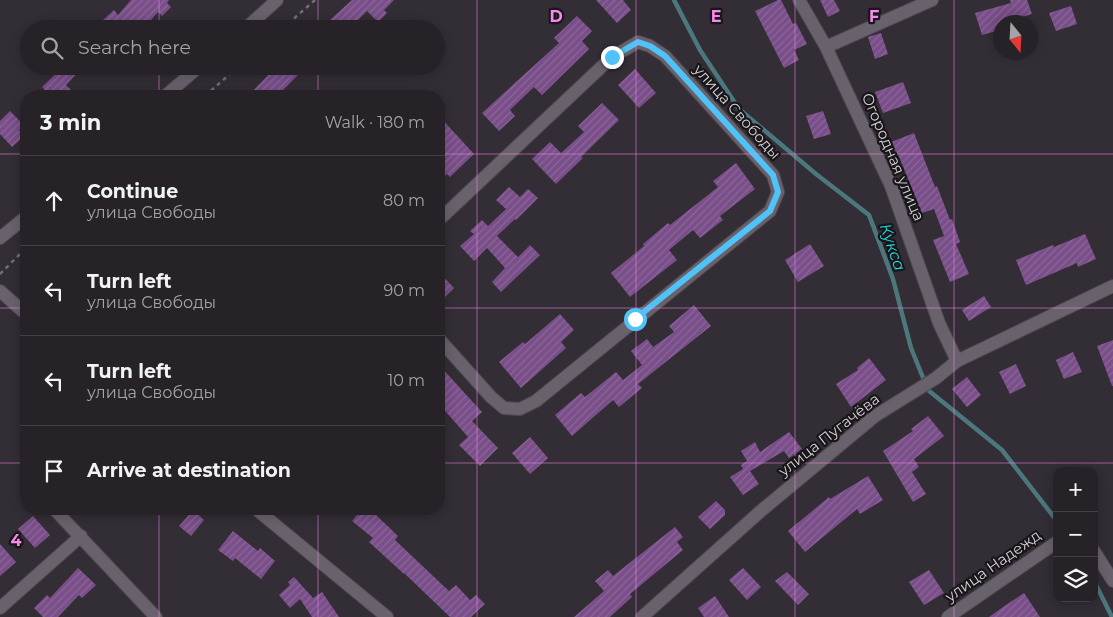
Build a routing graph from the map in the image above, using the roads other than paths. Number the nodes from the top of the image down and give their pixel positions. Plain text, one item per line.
1 (277, 0) edge
2 (799, 0) edge
3 (932, 0) edge
4 (255, 20) edge
5 (826, 47) junction
6 (190, 75) edge
7 (174, 90) edge
8 (445, 214) edge
9 (20, 222) edge
10 (0, 238) edge
11 (1113, 286) edge
12 (0, 291) edge
13 (20, 309) edge
14 (445, 346) edge
15 (957, 361) junction
16 (60, 515) edge
17 (263, 515) edge
18 (80, 536) junction
19 (1053, 545) edge
20 (1098, 557) edge
21 (1113, 581) edge
22 (0, 608) edge
23 (156, 617) edge
24 (387, 617) edge
25 (642, 617) edge
26 (948, 617) edge

1 - 4 street
2 - 5 street, Огородная улица
3 - 5 street
5 - 15 street, Огородная улица
6 - 7 street
8 - 14 street, улица Свободы
9 - 10 street
11 - 15 street, улица Пугачёва
12 - 13 street
15 - 25 street, улица Пугачёва
16 - 18 street
17 - 24 street
18 - 22 street
18 - 23 street
19 - 26 street, улица Надежд
20 - 21 street

